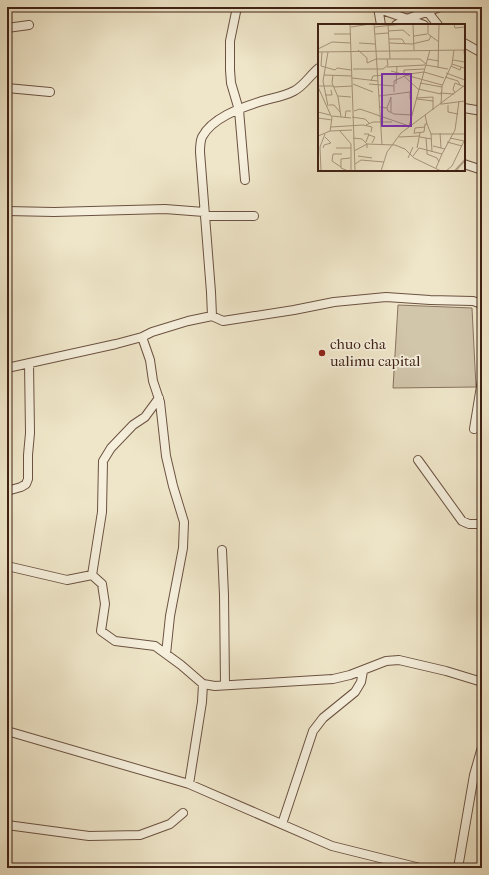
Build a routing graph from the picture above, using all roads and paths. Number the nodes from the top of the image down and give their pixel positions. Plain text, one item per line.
1 (237, 7) edge
2 (377, 7) edge
3 (440, 7) edge
4 (427, 11) junction
5 (408, 19) junction
6 (381, 24) edge
7 (398, 24) edge
8 (421, 24) edge
9 (437, 24) edge
10 (29, 25) dead end
11 (7, 28) edge
12 (465, 44) edge
13 (482, 53) edge
14 (318, 69) edge
15 (7, 88) edge
16 (50, 92) dead end
17 (465, 108) edge
18 (239, 110) junction
19 (482, 111) edge
20 (465, 164) edge
21 (482, 170) edge
22 (245, 180) dead end
23 (7, 211) edge
24 (205, 214) junction
25 (254, 216) dead end
26 (482, 307) edge
27 (212, 316) junction
28 (142, 337) junction
29 (29, 363) junction
30 (7, 368) edge
31 (482, 380) edge
32 (159, 398) junction
33 (474, 429) dead end
34 (418, 460) dead end
35 (7, 491) edge
36 (482, 524) edge
37 (222, 550) dead end
38 (7, 566) edge
39 (92, 575) junction
40 (166, 654) junction
41 (363, 671) junction
42 (482, 682) edge
43 (202, 684) junction
44 (224, 685) junction
45 (7, 731) edge
46 (482, 747) edge
47 (189, 784) junction
48 (183, 813) dead end
49 (282, 824) junction
50 (7, 825) edge
51 (482, 866) edge
52 (420, 868) edge
53 (458, 868) edge
54 (479, 868) edge

1 - 18 street
2 - 5 street
2 - 6 street
3 - 4 street
4 - 5 street
4 - 9 street
5 - 7 street
5 - 8 street
10 - 11 street
12 - 13 street
14 - 18 street
15 - 16 street
17 - 19 street
18 - 22 street
18 - 24 street
20 - 21 street
23 - 24 street
24 - 25 street
24 - 27 street
26 - 27 street
27 - 28 street
28 - 29 street
28 - 32 street
29 - 30 street
29 - 35 street
31 - 33 street
32 - 39 street
32 - 40 street
34 - 36 street
37 - 44 street
38 - 39 street
39 - 40 street
40 - 43 street
41 - 42 street
41 - 44 street
41 - 49 street
43 - 44 street
43 - 47 street
45 - 47 street
46 - 53 street
47 - 49 street
48 - 50 street
49 - 52 street
51 - 54 street

